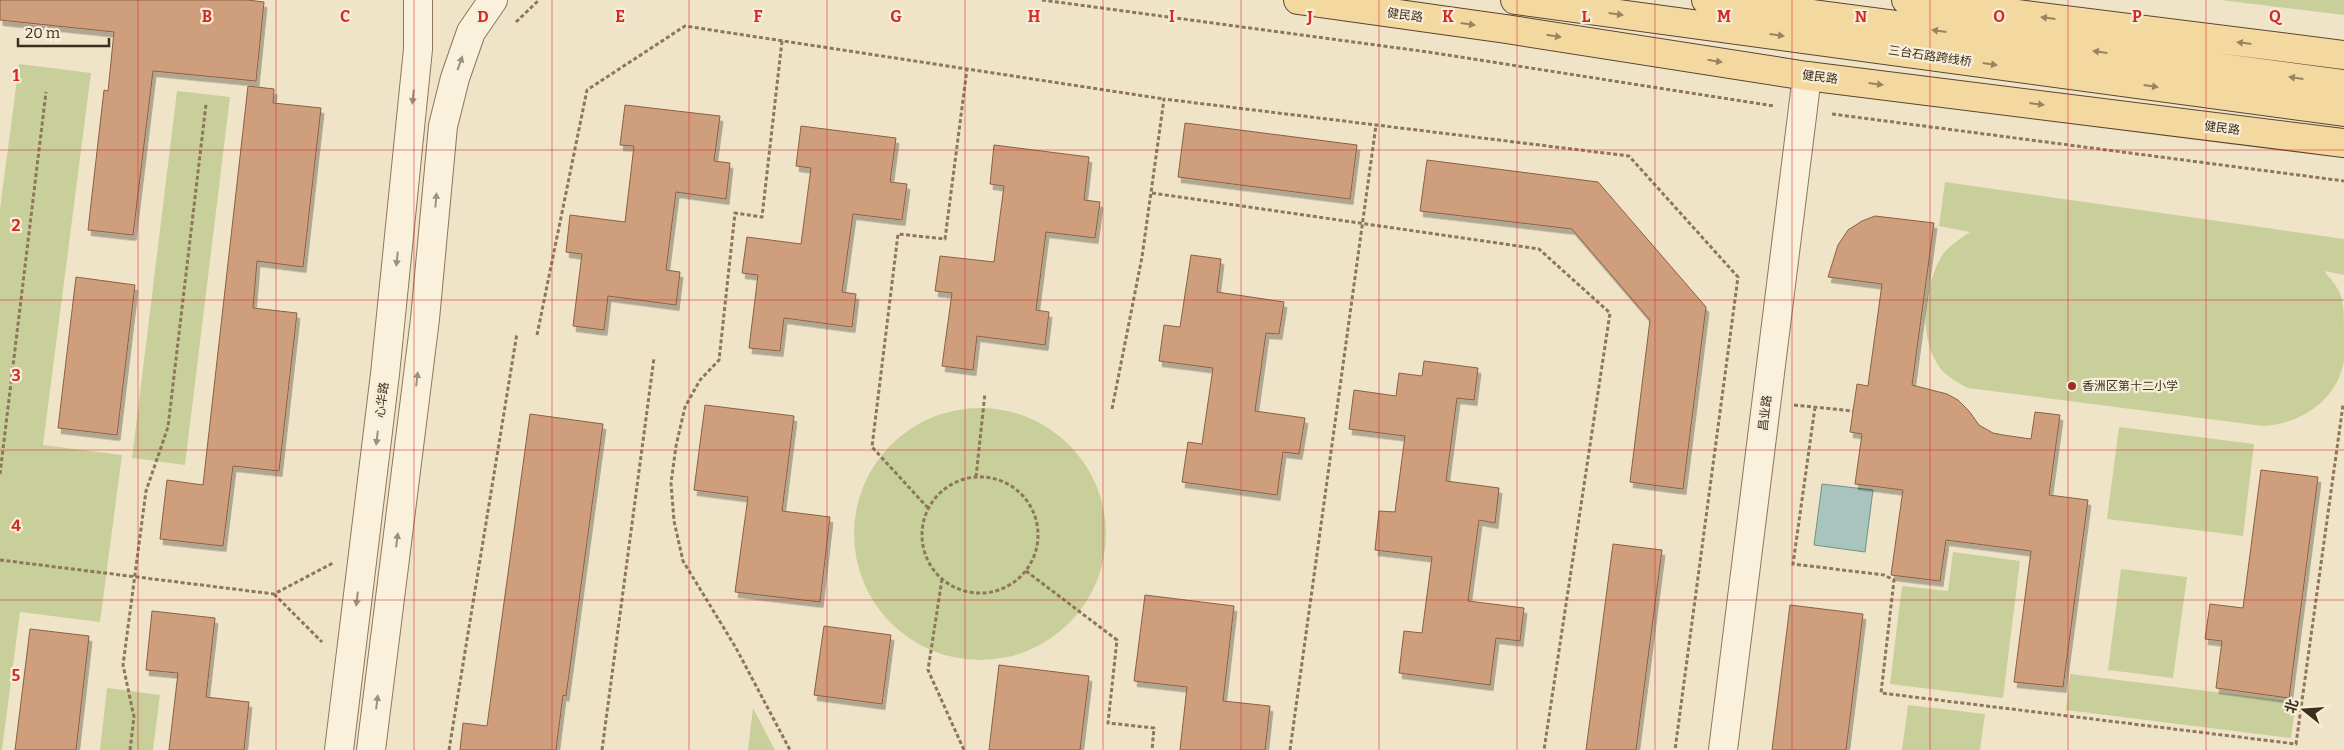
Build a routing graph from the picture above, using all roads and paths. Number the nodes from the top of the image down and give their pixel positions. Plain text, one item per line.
1 (418, 0) edge
2 (493, 0) edge
3 (539, 0) edge
4 (1042, 0) edge
5 (1298, 0) edge
6 (1509, 0) edge
7 (1515, 0) edge
8 (1706, 0) edge
9 (1906, 0) edge
10 (514, 24) dead end
11 (1506, 29) junction
12 (782, 41) junction
13 (2344, 55) edge
14 (967, 68) junction
15 (1807, 76) junction
16 (2344, 84) edge
17 (46, 92) dead end
18 (1164, 99) junction
19 (206, 104) dead end
20 (1802, 110) junction
21 (2344, 112) edge
22 (1376, 125) junction
23 (2344, 143) edge
24 (2344, 181) edge
25 (1152, 194) junction
26 (1362, 223) junction
27 (517, 333) dead end
28 (537, 335) dead end
29 (654, 358) dead end
30 (985, 393) dead end
31 (1766, 402) junction
32 (2343, 405) edge
33 (1815, 407) junction
34 (1112, 409) dead end
35 (1853, 411) dead end
36 (0, 474) edge
37 (976, 477) junction
38 (928, 508) junction
39 (364, 546) junction
40 (0, 560) edge
41 (1026, 571) junction
42 (136, 576) junction
43 (942, 578) junction
44 (274, 594) junction
45 (349, 669) junction
46 (130, 750) edge
47 (339, 750) edge
48 (371, 750) edge
49 (449, 750) edge
50 (602, 750) edge
51 (790, 750) edge
52 (964, 750) edge
53 (1152, 750) edge
54 (1290, 750) edge
55 (1544, 750) edge
56 (1675, 750) edge
57 (1723, 750) edge

1 -> 39 street, 心华路
48 -> 2 street
3 - 10 path
4 - 20 path
5 -> 11 main road, 健民路
6 - 11 street
7 -> 21 main road, 三台石路跨线桥
16 -> 8 main road, 三台石路跨线桥
13 -> 9 main road
11 -> 15 main road, 健民路
12 - 14 path
12 - 28 path
12 - 51 path
14 - 18 path
14 - 38 path
15 - 20 street, 昌业路
15 -> 23 main road, 健民路
17 - 36 path
18 - 22 path
18 - 25 path
19 - 42 path
20 - 24 path
20 - 31 street, 昌业路
22 - 26 path
22 - 56 path
25 - 26 path
25 - 34 path
26 - 54 path
26 - 55 path
27 - 49 path
29 - 50 path
30 - 37 path
31 - 33 path
31 - 57 street, 昌业路
32 - 33 path
33 - 35 path
37 - 38 path
37 - 41 path
38 - 43 path
39 - 44 path
39 -> 45 street, 心华路
40 - 42 path
41 - 43 path
41 - 53 path
42 - 44 path
42 - 46 path
43 - 52 path
44 - 45 path
45 - 47 street, 心华路

